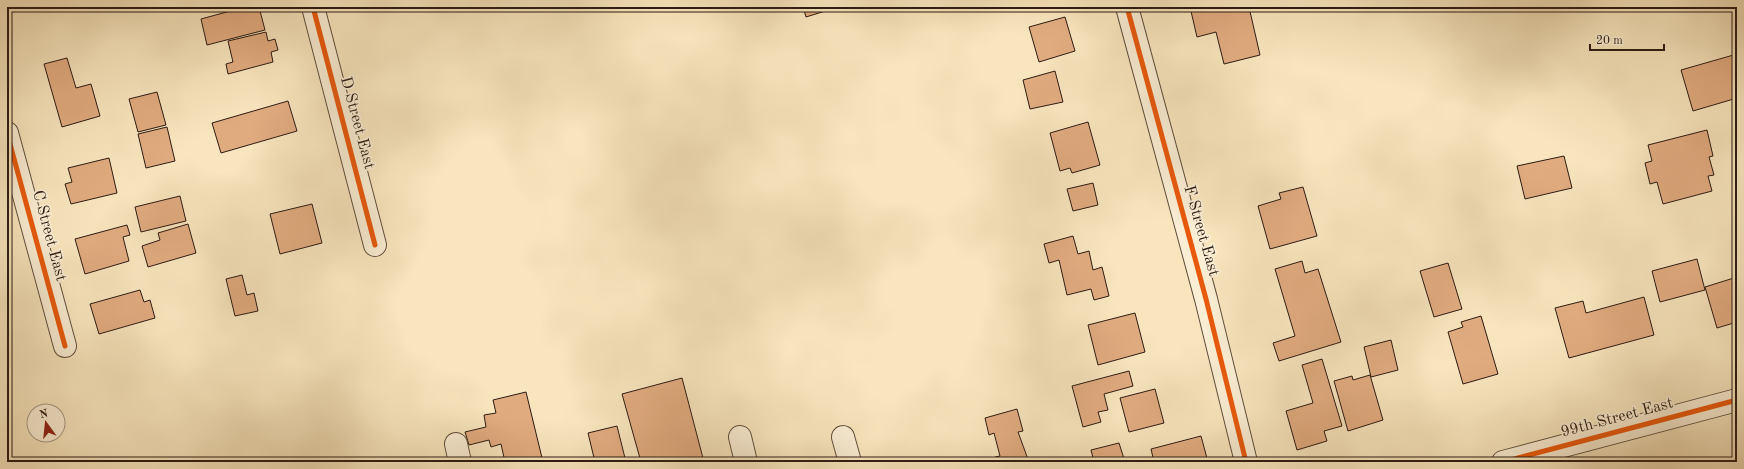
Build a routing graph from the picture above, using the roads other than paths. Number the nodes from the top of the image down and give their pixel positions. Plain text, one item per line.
1 (313, 7) edge
2 (1127, 7) edge
3 (7, 133) edge
4 (375, 245) dead end
5 (65, 346) dead end
6 (1737, 400) edge
7 (740, 437) dead end
8 (843, 437) dead end
9 (746, 462) edge
10 (850, 462) edge
11 (1246, 462) edge
12 (1503, 462) edge

1 - 4 street, D Street East
2 - 11 street, F Street East
3 - 5 street, C Street East
6 - 12 street, 99th Street East
7 - 9 street
8 - 10 street

